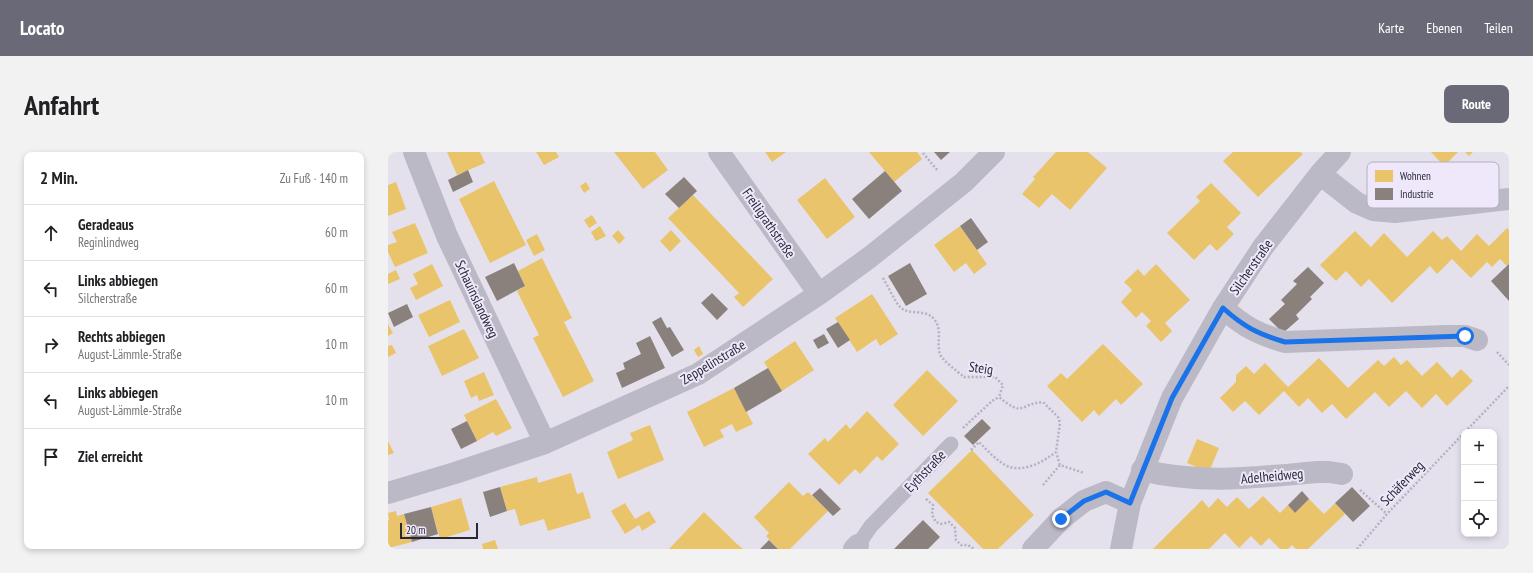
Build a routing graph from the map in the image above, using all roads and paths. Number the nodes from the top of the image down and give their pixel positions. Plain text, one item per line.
1 (414, 152) edge
2 (719, 152) edge
3 (994, 152) edge
4 (1340, 152) edge
5 (1320, 174) junction
6 (1509, 199) edge
7 (1499, 200) edge
8 (1367, 208) edge
9 (1368, 208) edge
10 (1430, 208) edge
11 (870, 257) junction
12 (819, 294) junction
13 (1223, 308) junction
14 (1477, 340) dead end
15 (1509, 386) edge
16 (999, 397) junction
17 (1469, 429) edge
18 (1461, 437) edge
19 (979, 442) dead end
20 (545, 443) junction
21 (950, 444) joint
22 (1056, 452) junction
23 (1060, 465) junction
24 (1142, 470) junction
25 (1342, 474) joint
26 (1043, 485) dead end
27 (1106, 492) junction
28 (388, 493) edge
29 (898, 498) junction
30 (1130, 503) junction
31 (1387, 514) junction
32 (960, 545) junction
33 (856, 547) edge
34 (957, 549) edge
35 (974, 549) edge
36 (1033, 549) edge
37 (1121, 549) edge
38 (1357, 549) edge

1 - 20 street, Schauinslandweg
2 - 12 street, Freiligrathstraße
3 - 11 street, Zeppelinstraße
4 - 5 street, Silcherstraße
5 - 8 street
5 - 13 street, Silcherstraße
6 - 7 street
9 - 10 street
11 - 12 street, Zeppelinstraße
11 - 16 path, Steig
12 - 20 street, Zeppelinstraße
13 - 14 street
13 - 24 street, Silcherstraße
15 - 17 path, Schäferweg
16 - 21 path, Eythstraße
16 - 22 path, Steig
18 - 31 path, Schäferweg
19 - 22 path
20 - 28 street, Zeppelinstraße
21 - 29 lane, Eythstraße
22 - 23 path, Steig
23 - 26 path
23 - 27 path
24 - 25 street, Adelheidweg
24 - 30 street, Silcherstraße
25 - 31 path
27 - 30 street
27 - 36 street
29 - 32 path
29 - 33 lane, Eythstraße
30 - 37 street, Silcherstraße
31 - 38 path, Schäferweg
32 - 34 path
32 - 35 path

